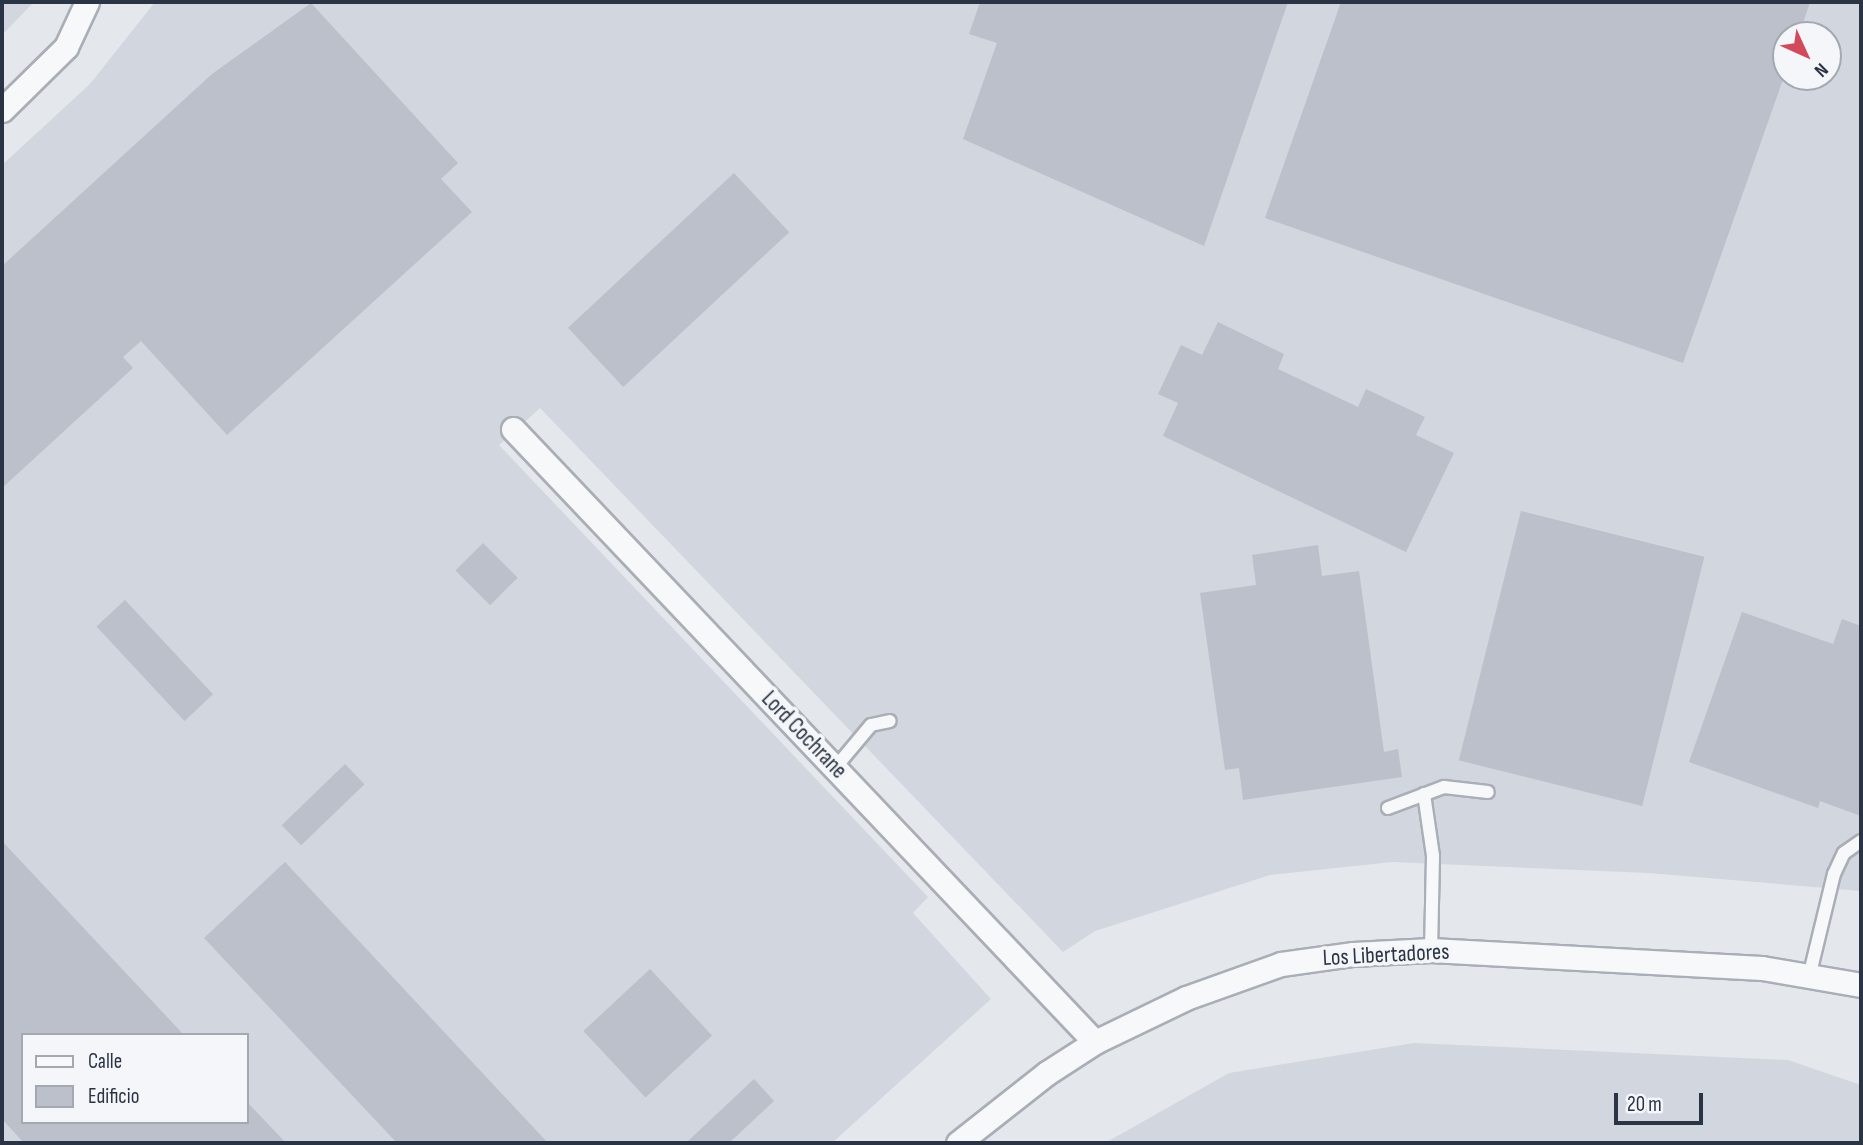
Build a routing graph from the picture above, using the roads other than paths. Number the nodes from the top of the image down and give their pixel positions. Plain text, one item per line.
1 (87, 2) edge
2 (2, 110) edge
3 (513, 429) dead end
4 (890, 721) dead end
5 (835, 768) junction
6 (1488, 792) dead end
7 (1424, 794) junction
8 (1388, 808) dead end
9 (1861, 841) edge
10 (1431, 950) junction
11 (1810, 973) junction
12 (1861, 985) edge
13 (1095, 1042) junction
14 (958, 1143) edge

1 - 2 street
3 - 5 street, Lord Cochrane
4 - 5 lane
5 - 13 street, Lord Cochrane
6 - 7 lane
7 - 8 lane
7 - 10 lane
9 - 11 lane
10 - 11 street, Los Libertadores
10 - 13 street, Los Libertadores
11 - 12 street, Los Libertadores
13 - 14 street, Los Libertadores

